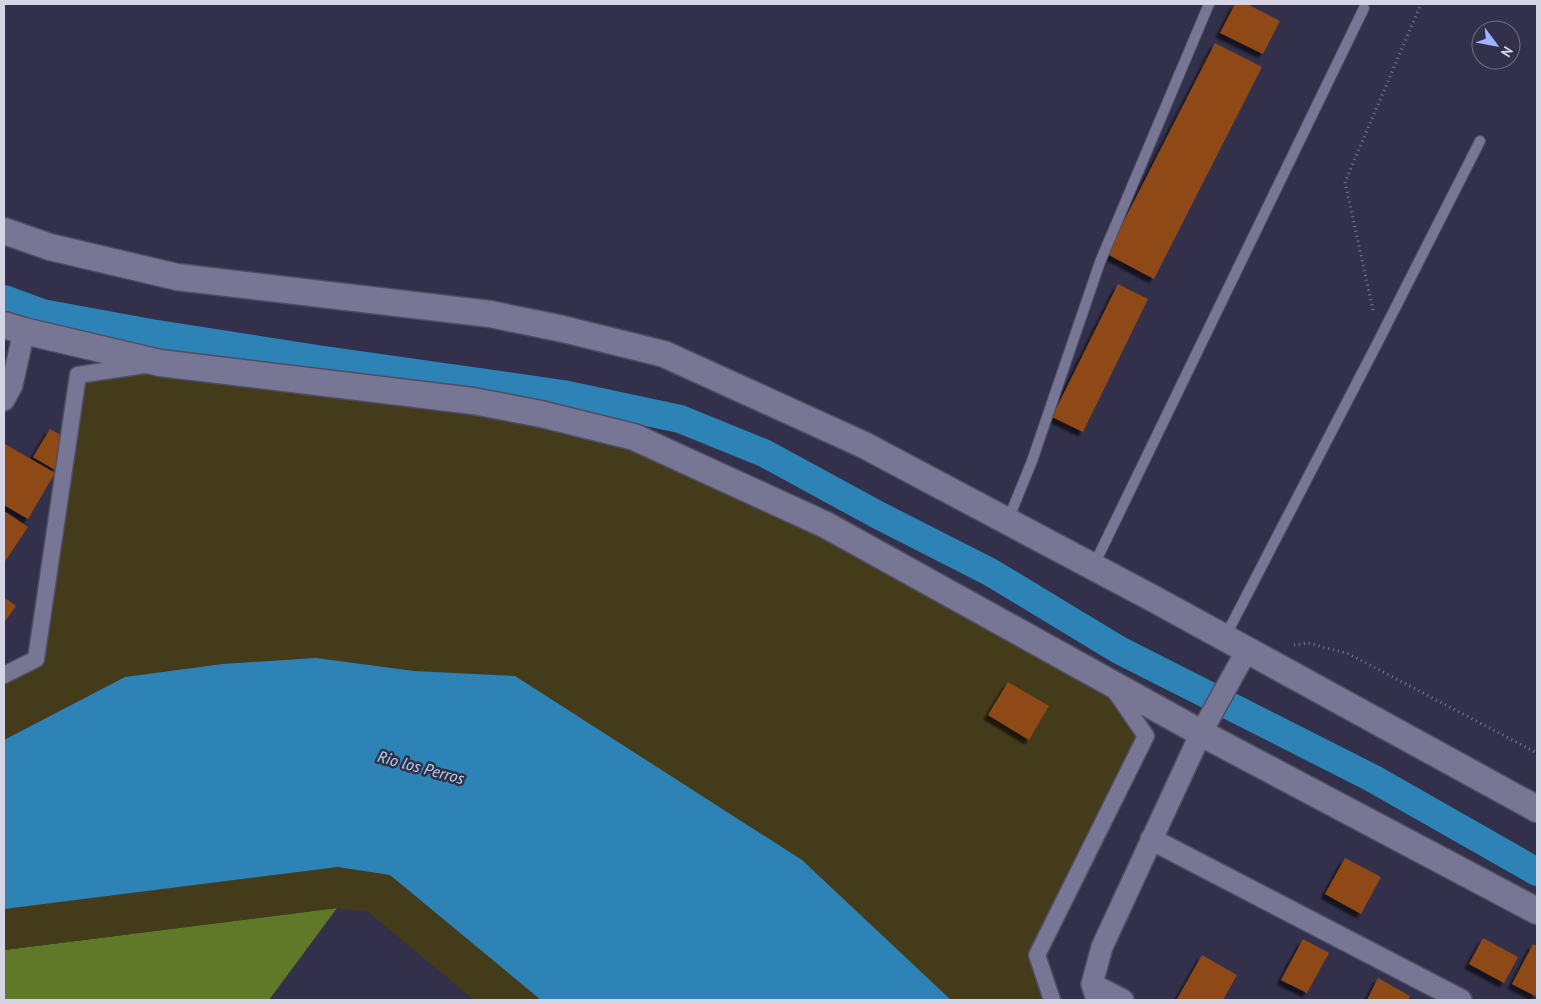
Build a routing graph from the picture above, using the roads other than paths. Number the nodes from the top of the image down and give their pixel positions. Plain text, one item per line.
1 (1209, 4) edge
2 (1364, 8) dead end
3 (1480, 141) dead end
4 (4, 231) edge
5 (14, 328) edge
6 (160, 363) junction
7 (4, 400) edge
8 (1007, 521) junction
9 (1094, 567) junction
10 (1240, 652) junction
11 (4, 675) edge
12 (1109, 682) junction
13 (1205, 726) junction
14 (1537, 809) edge
15 (1151, 839) junction
16 (1537, 911) edge
17 (1095, 992) edge
18 (1052, 1000) edge
19 (1123, 1000) edge
20 (1461, 1000) edge

1 - 8 lane
2 - 9 lane
3 - 10 lane
4 - 8 street
5 - 6 street
5 - 7 street
6 - 11 street
6 - 12 street
8 - 9 street
9 - 10 street
10 - 13 street
10 - 14 street
12 - 13 street
12 - 18 street
13 - 15 street
13 - 16 street
15 - 17 street
15 - 20 street
17 - 19 street

